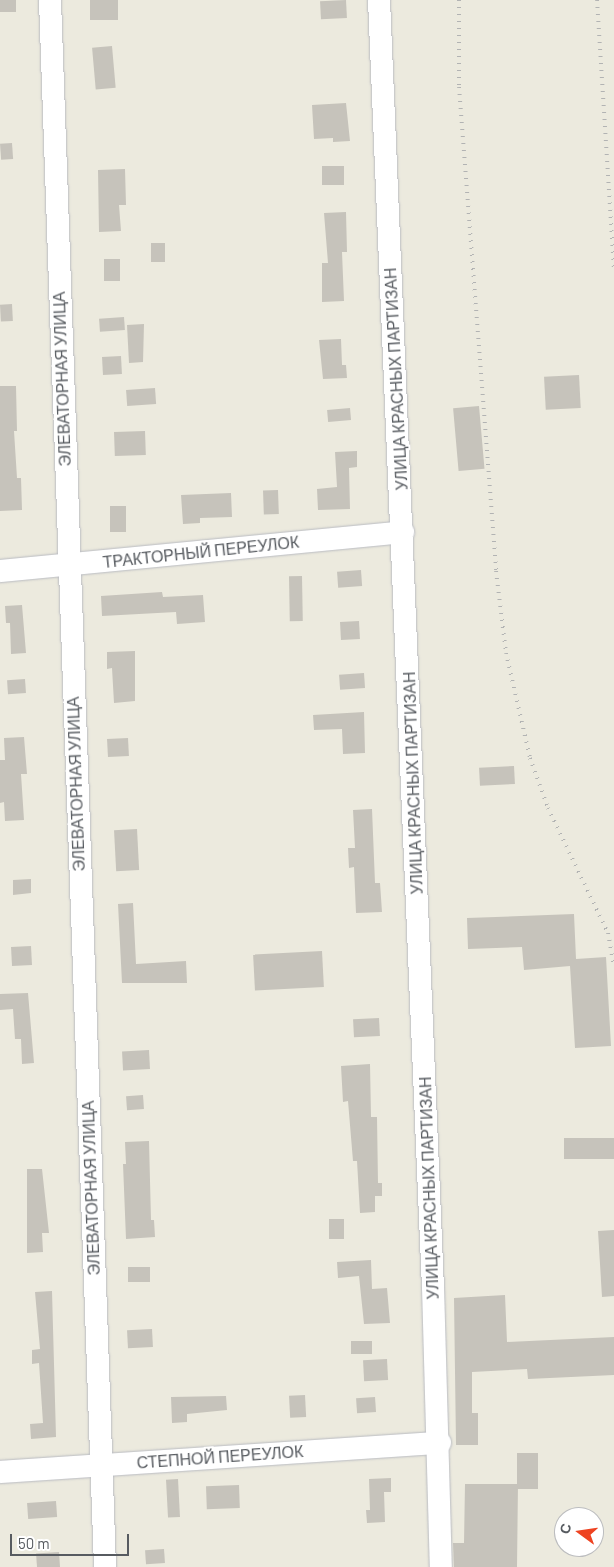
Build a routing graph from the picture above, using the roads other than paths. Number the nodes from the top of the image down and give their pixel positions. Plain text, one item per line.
1 (50, 0) edge
2 (379, 0) edge
3 (403, 532) junction
4 (68, 565) junction
5 (0, 571) edge
6 (440, 1443) junction
7 (102, 1464) junction
8 (0, 1472) edge
9 (105, 1567) edge
10 (441, 1567) edge

1 - 4 street, ЭЛЕВАТОРНАЯ УЛИЦА
2 - 3 street, УЛИЦА КРАСНЫХ ПАРТИЗАН
3 - 4 street, ТРАКТОРНЫЙ ПЕРЕУЛОК
3 - 6 street, УЛИЦА КРАСНЫХ ПАРТИЗАН
4 - 5 street, ТРАКТОРНЫЙ ПЕРЕУЛОК
4 - 7 street, ЭЛЕВАТОРНАЯ УЛИЦА
6 - 7 street, СТЕПНОЙ ПЕРЕУЛОК
6 - 10 street, УЛИЦА КРАСНЫХ ПАРТИЗАН
7 - 8 street, СТЕПНОЙ ПЕРЕУЛОК
7 - 9 street, ЭЛЕВАТОРНАЯ УЛИЦА

